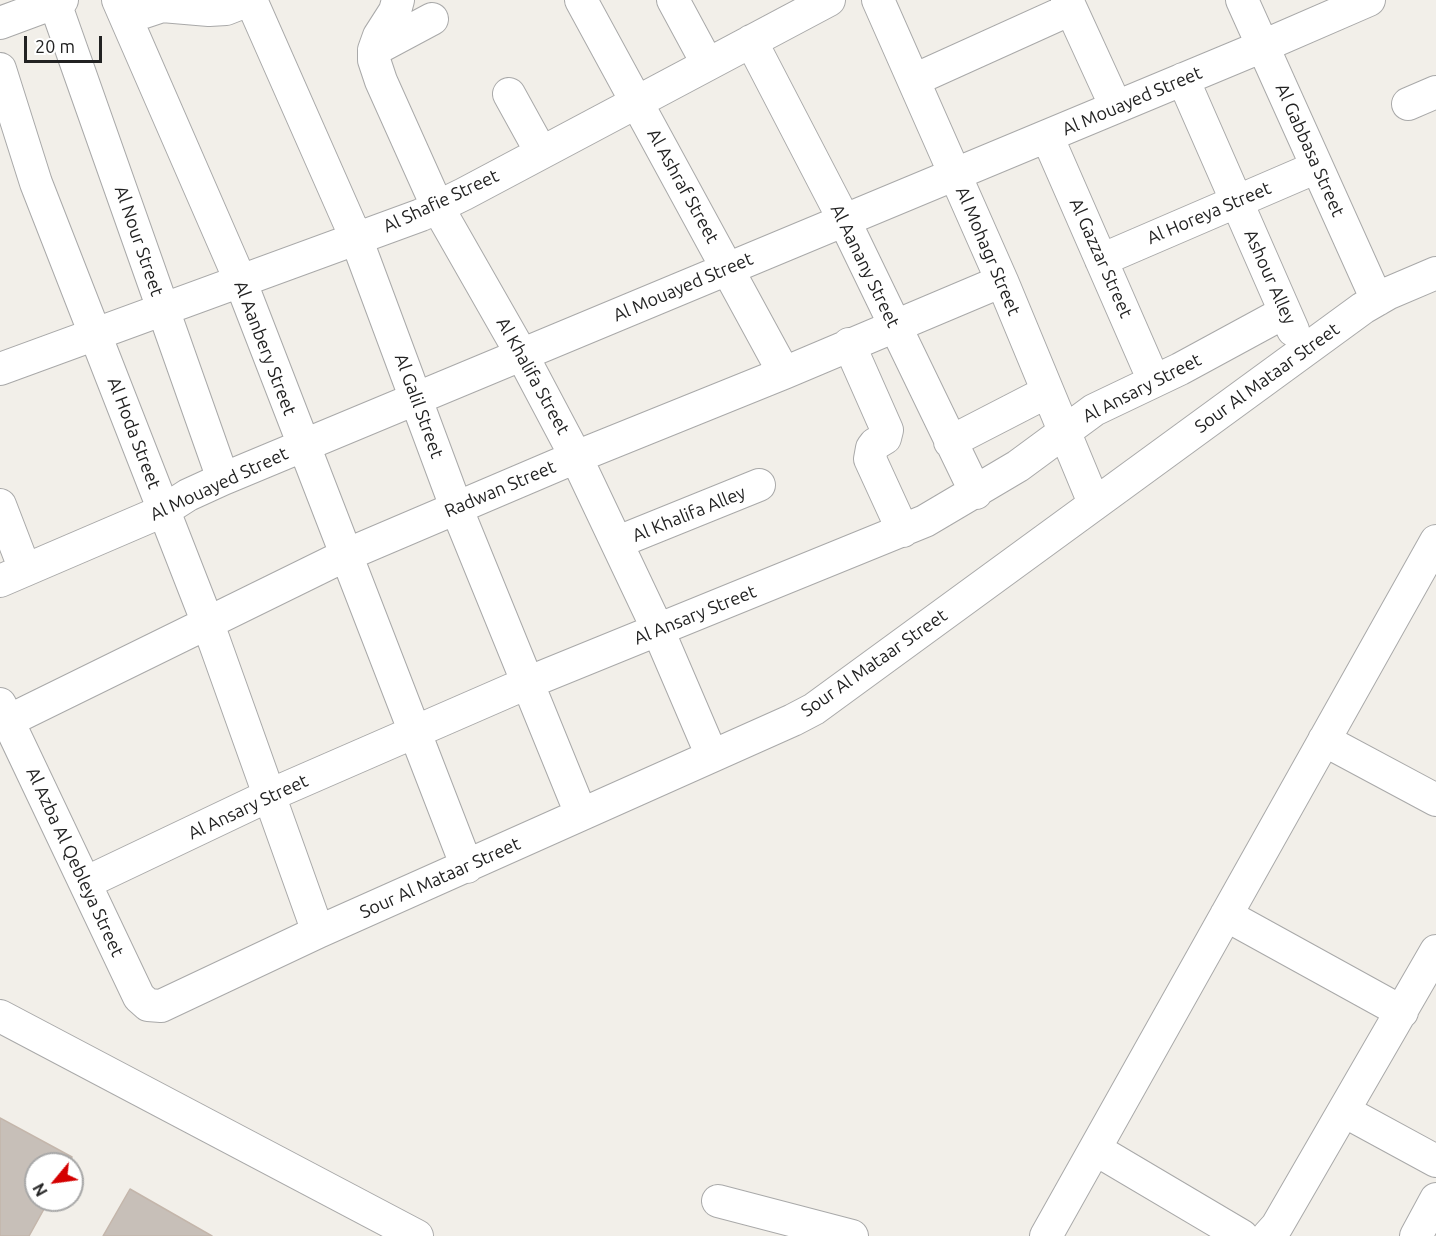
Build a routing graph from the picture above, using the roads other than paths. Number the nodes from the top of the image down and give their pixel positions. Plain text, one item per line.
1 (398, 0) edge
2 (581, 0) edge
3 (674, 0) edge
4 (829, 0) edge
5 (878, 0) edge
6 (1242, 0) edge
7 (59, 1) edge
8 (1365, 1) edge
9 (237, 2) edge
10 (1069, 4) edge
11 (122, 9) edge
12 (432, 19) dead end
13 (0, 23) edge
14 (751, 41) junction
15 (1263, 46) junction
16 (374, 50) junction
17 (707, 63) junction
18 (0, 69) edge
19 (1183, 79) junction
20 (914, 80) junction
21 (509, 94) dead end
22 (636, 101) junction
23 (1116, 107) junction
24 (1047, 136) junction
25 (541, 152) junction
26 (1317, 167) junction
27 (956, 174) junction
28 (1237, 202) junction
29 (437, 206) junction
30 (844, 220) junction
31 (356, 238) junction
32 (1101, 260) junction
33 (728, 268) junction
34 (1436, 273) edge
35 (240, 280) junction
36 (1002, 280) junction
37 (1377, 300) junction
38 (163, 309) junction
39 (1285, 312) junction
40 (895, 325) junction
41 (96, 334) junction
42 (849, 345) junction
43 (1303, 352) junction
44 (522, 355) junction
45 (0, 369) edge
46 (784, 373) junction
47 (1154, 381) junction
48 (1047, 392) junction
49 (417, 399) junction
50 (1064, 432) junction
51 (950, 442) junction
52 (303, 445) junction
53 (576, 457) junction
54 (223, 479) junction
55 (759, 485) dead end
56 (976, 493) junction
57 (1094, 503) junction
58 (0, 505) edge
59 (456, 507) junction
60 (163, 511) junction
61 (903, 531) junction
62 (1436, 541) edge
63 (618, 542) junction
64 (345, 555) junction
65 (13, 575) edge
66 (207, 621) junction
67 (658, 630) junction
68 (528, 683) junction
69 (4, 712) edge
70 (415, 733) junction
71 (1324, 740) junction
72 (712, 756) junction
73 (270, 795) junction
74 (1436, 800) edge
75 (581, 814) junction
76 (467, 867) junction
77 (85, 883) junction
78 (1226, 915) junction
79 (318, 932) junction
80 (1436, 951) edge
81 (160, 1006) joint
82 (1416, 1006) edge
83 (0, 1016) edge
84 (1344, 1111) junction
85 (1095, 1149) junction
86 (1436, 1161) edge
87 (1436, 1199) edge
88 (717, 1201) dead end
89 (417, 1236) edge
90 (852, 1236) edge
91 (1046, 1236) edge
92 (1242, 1236) edge
93 (1268, 1236) edge
94 (1416, 1236) edge

1 - 16 street
2 - 22 street, Al Ashraf Street
3 - 17 street
4 - 14 street, Al Shafie Street
5 - 20 street, Al Mohagr Street
6 - 15 street, Al Gabbasa Street
7 - 13 street
7 - 38 street, Al Nour Street
8 - 15 street, Al Mouayed Street
9 - 11 street
9 - 31 street, Al Galil Street
10 - 20 street
10 - 23 street
11 - 35 street, Al Aanbery Street
12 - 16 street
14 - 17 street, Al Shafie Street
14 - 30 street, Al Aanany Street
15 - 19 street, Al Mouayed Street
15 - 26 street, Al Gabbasa Street
16 - 29 street, Al Khalifa Street
17 - 22 street, Al Shafie Street
18 - 41 street, Al Hoda Street
19 - 23 street, Al Mouayed Street
19 - 28 street, Ashour Alley
20 - 27 street, Al Mohagr Street
21 - 25 street
22 - 25 street, Al Shafie Street
22 - 33 street, Al Ashraf Street
23 - 24 street, Al Mouayed Street
24 - 27 street, Al Mouayed Street
24 - 32 street, Al Gazzar Street
25 - 29 street, Al Shafie Street
26 - 28 street, Al Horeya Street
26 - 37 street, Al Gabbasa Street
27 - 30 street, Al Mouayed Street
27 - 36 street, Al Mohagr Street
28 - 32 street, Al Horeya Street
28 - 39 street, Ashour Alley
29 - 31 street, Al Shafie Street
29 - 44 street, Al Khalifa Street
30 - 33 street, Al Mouayed Street
30 - 40 street, Al Aanany Street
31 - 35 street, Al Shafie Street
31 - 49 street, Al Galil Street
32 - 47 street, Al Gazzar Street
33 - 44 street, Al Mouayed Street
33 - 46 street, Al Ashraf Street
34 - 37 street, Sour Al Mataar Street
35 - 38 street, Al Shafie Street
35 - 52 street, Al Aanbery Street
36 - 40 street, Radwan Street
36 - 48 street, Al Mohagr Street
37 - 43 street, Sour Al Mataar Street
38 - 41 street, Al Shafie Street
38 - 54 street, Al Nour Street
39 - 43 street, Ashour Alley
39 - 47 street, Al Ansary Street
40 - 42 street, Radwan Street
40 - 51 street, Al Aanany Street
41 - 45 street, Al Shafie Street
41 - 60 street, Al Hoda Street
42 - 46 street, Radwan Street
42 - 61 street
43 - 57 street, Sour Al Mataar Street
44 - 49 street, Al Mouayed Street
44 - 53 street, Al Khalifa Street
46 - 53 street, Radwan Street
47 - 50 street, Al Ansary Street
48 - 50 street, Al Mohagr Street
48 - 51 street
49 - 52 street, Al Mouayed Street
49 - 59 street, Al Galil Street
50 - 56 street, Al Ansary Street
50 - 57 street, Al Mohagr Street
51 - 56 street, Al Aanany Street
52 - 54 street, Al Mouayed Street
52 - 64 street, Al Aanbery Street
53 - 59 street, Radwan Street
53 - 63 street, Al Khalifa Street
54 - 60 street, Al Mouayed Street
55 - 63 street, Al Khalifa Alley
56 - 61 street, Al Ansary Street
57 - 72 street, Sour Al Mataar Street
58 - 65 street
59 - 64 street, Radwan Street
59 - 68 street, Al Galil Street
60 - 65 street, Al Mouayed Street
60 - 66 street, Al Hoda Street
61 - 67 street, Al Ansary Street
62 - 71 street
63 - 67 street, Al Khalifa Street
64 - 66 street, Radwan Street
64 - 70 street, Al Aanbery Street
66 - 69 street, Radwan Street
66 - 73 street, Al Hoda Street
67 - 68 street, Al Ansary Street
67 - 72 street, Al Khalifa Street
68 - 70 street, Al Ansary Street
68 - 75 street, Al Galil Street
69 - 77 street, Al Azba Al Qebleya Street
70 - 73 street, Al Ansary Street
70 - 76 street, Al Aanbery Street
71 - 74 street
71 - 78 street
72 - 75 street, Sour Al Mataar Street
73 - 77 street, Al Ansary Street
73 - 79 street, Al Hoda Street
75 - 76 street, Sour Al Mataar Street
76 - 79 street, Sour Al Mataar Street
77 - 81 street, Al Azba Al Qebleya Street
78 - 82 street
78 - 85 street
79 - 81 street, Sour Al Mataar Street
80 - 82 street
82 - 84 street
83 - 89 street
84 - 86 street
84 - 93 street
85 - 91 street
85 - 92 street
87 - 94 street
88 - 90 street

